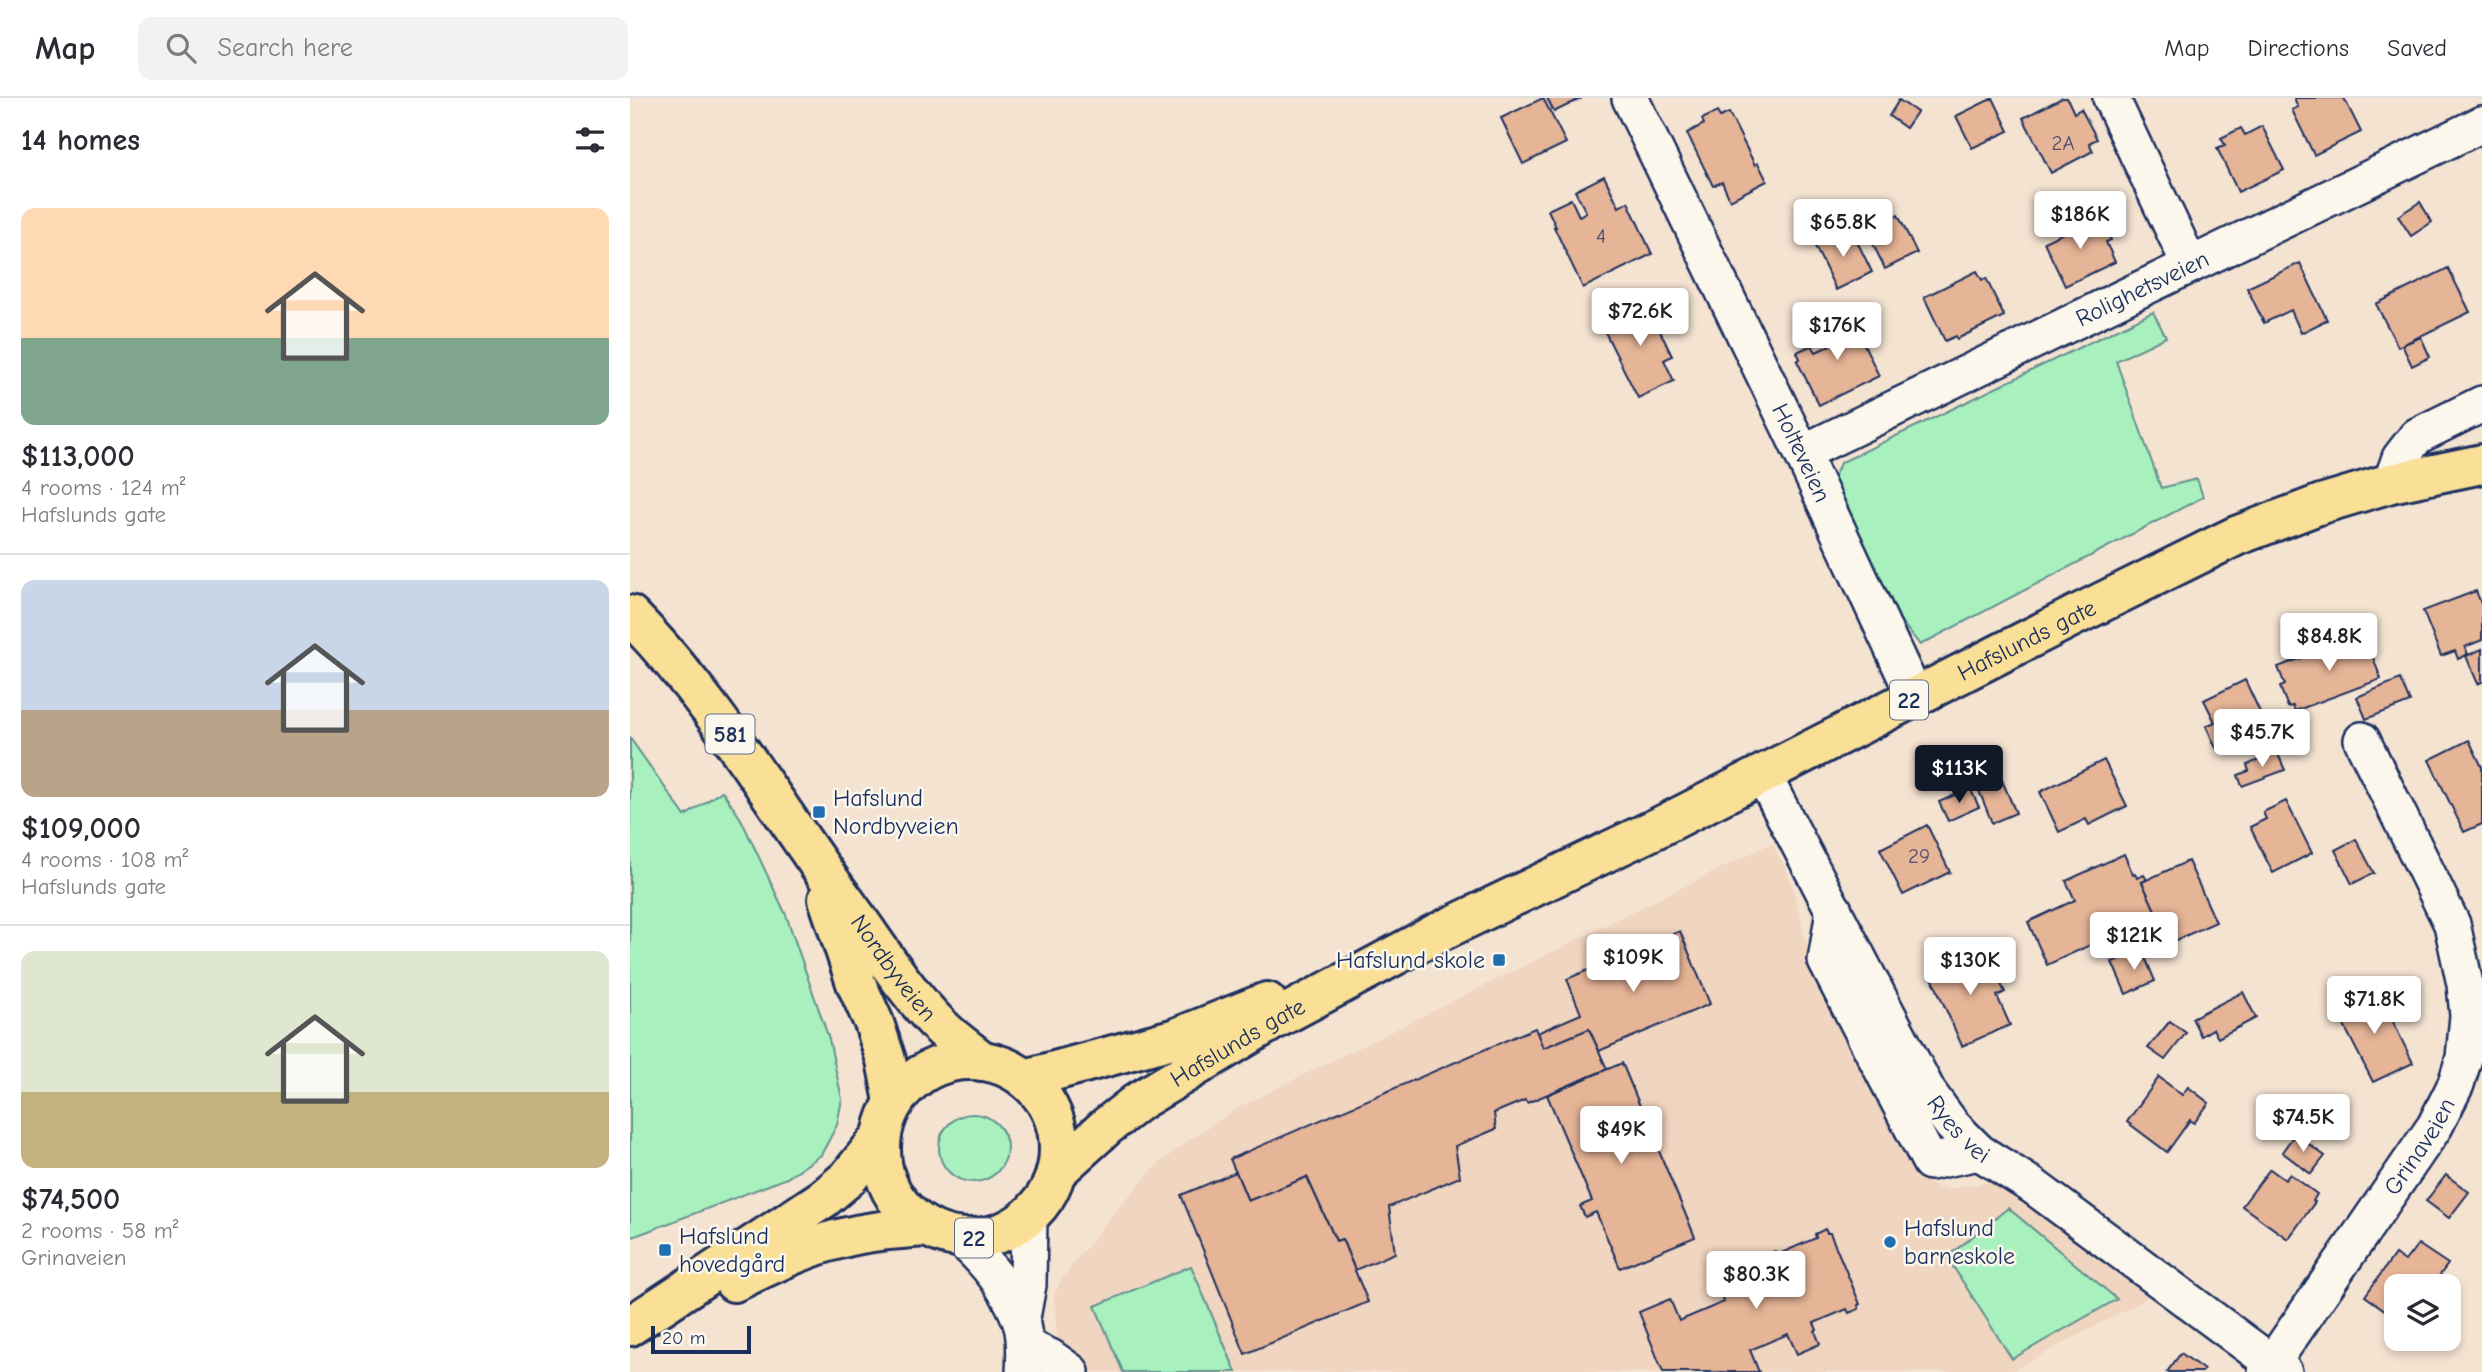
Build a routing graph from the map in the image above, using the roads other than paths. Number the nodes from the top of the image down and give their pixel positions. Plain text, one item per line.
1 (1630, 98) edge
2 (2111, 98) edge
3 (2482, 124) edge
4 (2190, 265) junction
5 (2482, 404) edge
6 (1802, 453) junction
7 (2482, 464) edge
8 (2391, 484) junction
9 (630, 615) edge
10 (1915, 697) junction
11 (2362, 740) dead end
12 (1762, 773) junction
13 (816, 864) junction
14 (1435, 934) junction
15 (982, 1061) junction
16 (1025, 1079) junction
17 (894, 1102) junction
18 (881, 1137) junction
19 (1056, 1172) junction
20 (1029, 1216) junction
21 (943, 1232) junction
22 (630, 1328) edge
23 (1024, 1347) edge
24 (2274, 1369) edge
25 (1071, 1372) edge

1 - 6 street, Holteveien
2 - 4 street
3 - 4 street, Rolighetsveien
4 - 6 street, Rolighetsveien
5 - 8 street
6 - 10 street, Holteveien
7 - 8 main road, Hafslunds gate / 22
8 - 10 main road, Hafslunds gate / 22
9 - 13 main road, Nordbyveien / 581
10 - 12 main road, Hafslunds gate / 22
11 - 24 street, Grinaveien
12 - 14 main road, Hafslunds gate / 22
12 - 24 street, Ryes vei
13 - 15 main road, Nordbyveien / 581
13 - 17 main road, Nordbyveien / 581
14 - 16 main road, Hafslunds gate / 22
14 - 19 main road, Hafslunds gate / 22
15 - 16 main road, 22
15 - 17 main road, 22
16 - 19 main road, 22
17 - 18 main road, 22
18 - 21 main road, 22
18 - 22 main road, 22
19 - 20 main road, 22
20 - 21 main road, 22
20 - 23 street
21 - 22 main road, 22
21 - 23 street
23 - 25 street

